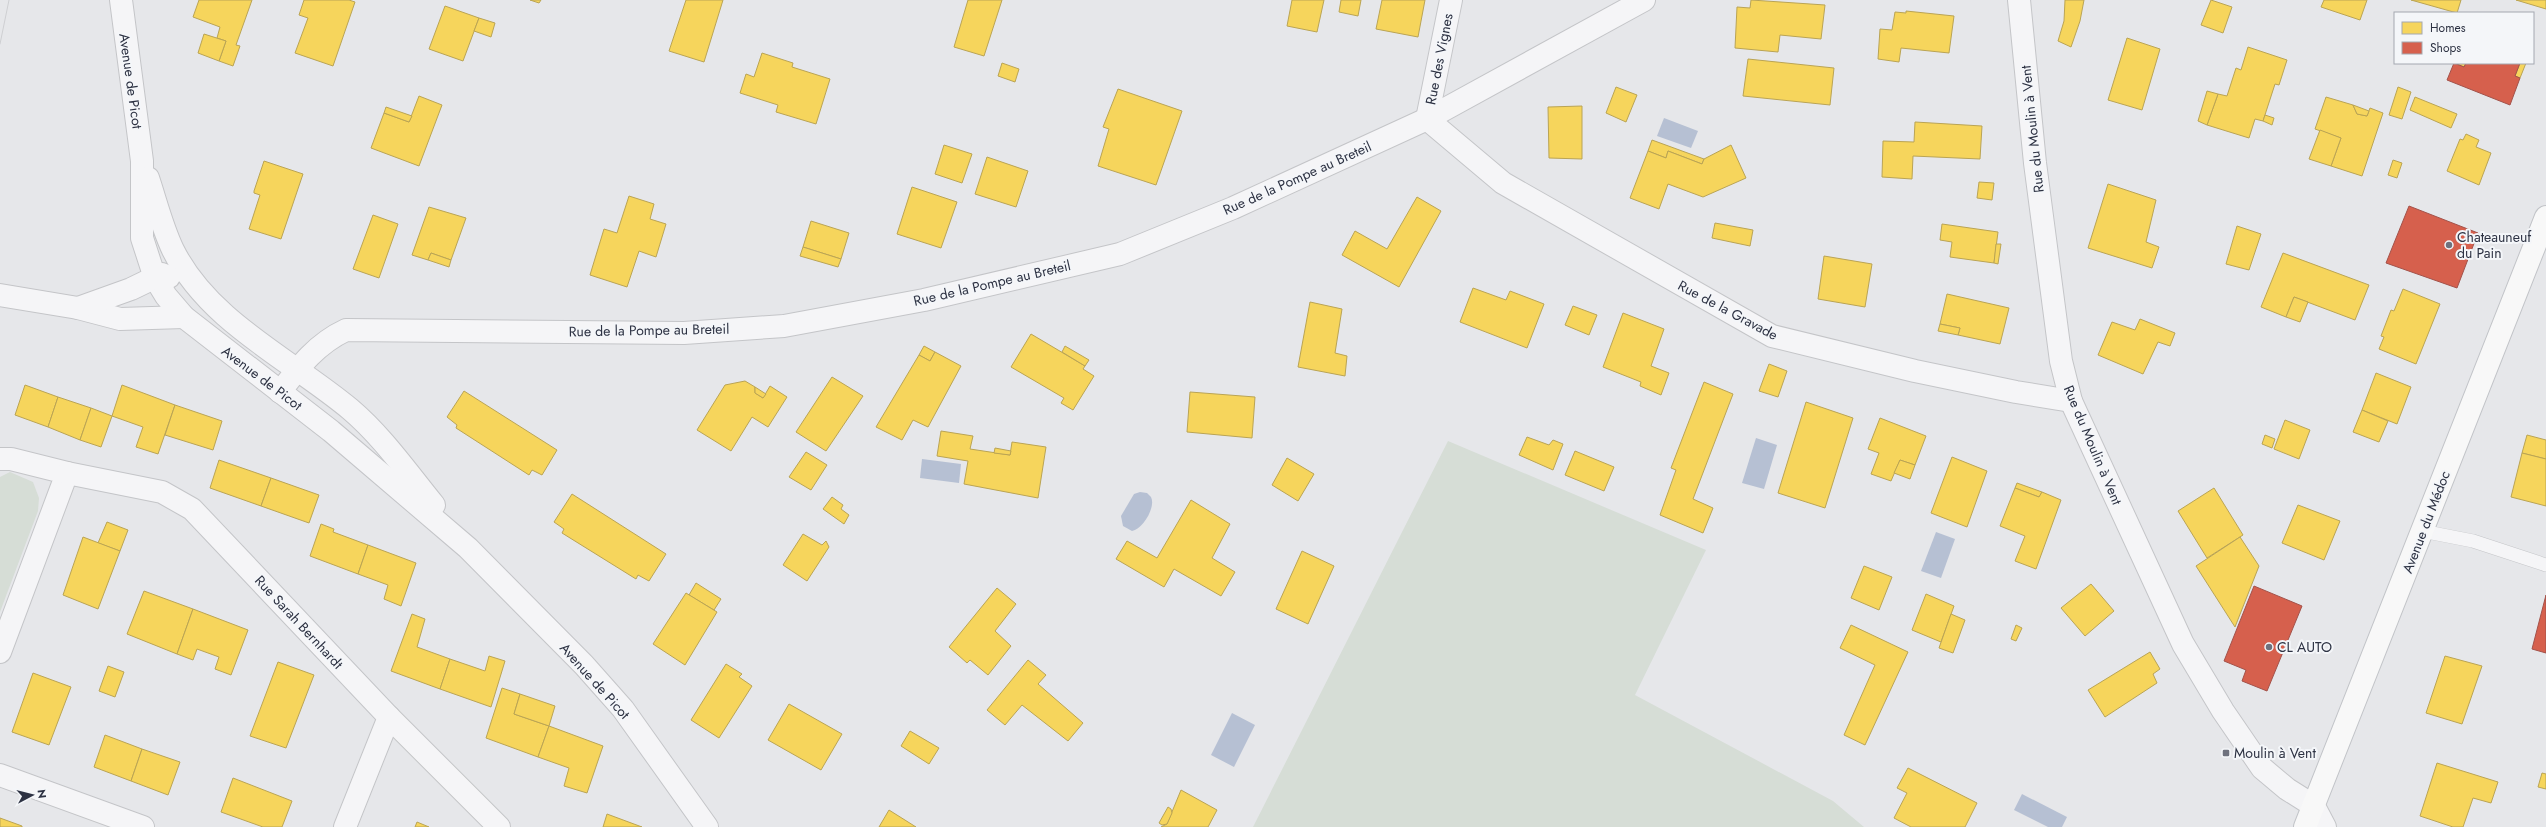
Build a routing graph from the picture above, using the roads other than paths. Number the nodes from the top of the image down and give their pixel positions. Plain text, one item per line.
1 (121, 0) edge
2 (1451, 0) edge
3 (1644, 0) edge
4 (2019, 0) edge
5 (1427, 119) junction
6 (142, 161) junction
7 (2546, 217) edge
8 (155, 278) junction
9 (0, 295) edge
10 (212, 304) junction
11 (78, 308) junction
12 (184, 318) junction
13 (298, 369) junction
14 (280, 392) junction
15 (2071, 401) junction
16 (0, 460) edge
17 (67, 473) junction
18 (2422, 531) junction
19 (468, 548) junction
20 (2546, 565) edge
21 (0, 652) edge
22 (390, 717) junction
23 (0, 775) edge
24 (2314, 806) junction
25 (143, 827) edge
26 (345, 827) edge
27 (499, 827) edge
28 (707, 827) edge
29 (2305, 827) edge
30 (2325, 827) edge

1 - 6 street, Avenue de Picot
2 - 5 street, Rue des Vignes
3 - 5 street, Rue de la Pompe au Breteil
4 - 15 street, Rue du Moulin à Vent
5 - 13 street, Rue de la Pompe au Breteil
5 - 15 street, Rue de la Gravade
6 - 8 street, Avenue de Picot
6 - 10 street, Avenue de Picot
7 - 18 main road, Avenue du Médoc
8 - 10 street
8 - 11 street
8 - 12 street, Avenue de Picot
9 - 11 street
10 - 13 street, Avenue de Picot
11 - 12 street
12 - 14 street, Avenue de Picot
13 - 14 street, Rue de la Pompe au Breteil
13 - 19 street, Avenue de Picot
14 - 19 street, Avenue de Picot
15 - 24 street, Rue du Moulin à Vent
16 - 17 street, Rue Sarah Bernhardt
17 - 21 street
17 - 22 street, Rue Sarah Bernhardt
18 - 20 lane
18 - 24 main road, Avenue du Médoc
19 - 28 street, Avenue de Picot
22 - 26 street
22 - 27 street, Rue Sarah Bernhardt
23 - 25 street
24 - 29 main road, Avenue du Médoc
24 - 30 street

